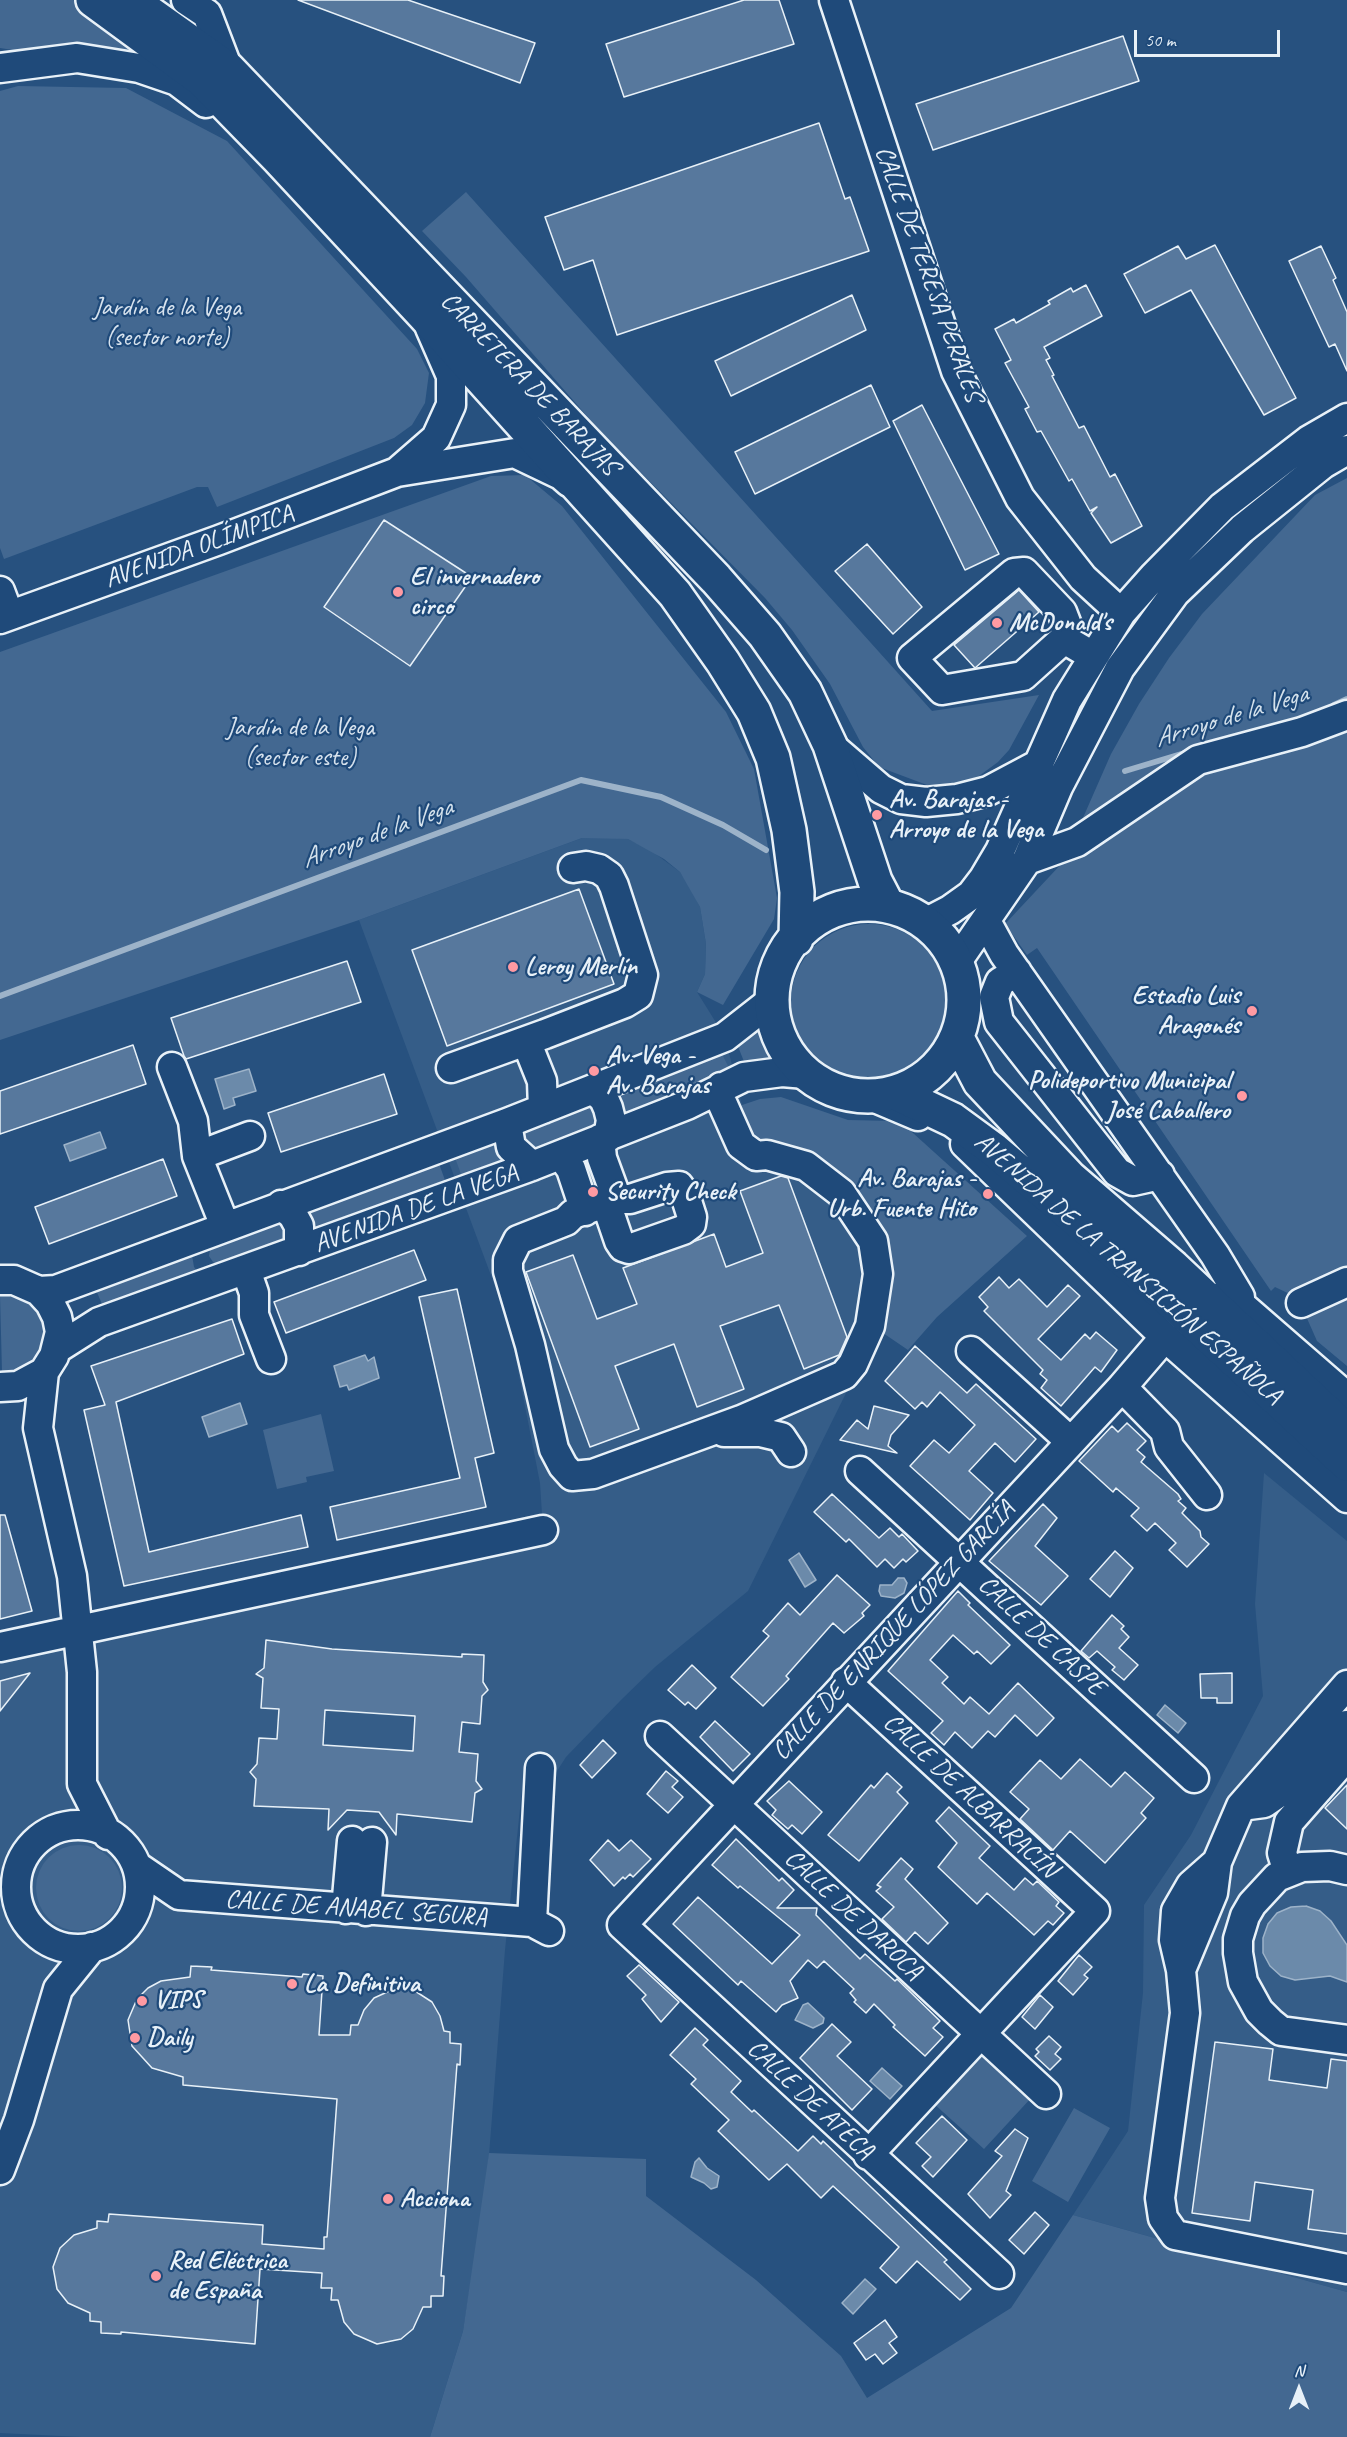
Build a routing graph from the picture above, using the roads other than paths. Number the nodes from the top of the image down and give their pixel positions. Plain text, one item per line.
1 (93, 0) edge
2 (131, 0) edge
3 (186, 0) edge
4 (834, 0) edge
5 (0, 57) edge
6 (56, 61) junction
7 (0, 68) edge
8 (228, 69) junction
9 (279, 159) junction
10 (424, 315) junction
11 (1347, 418) edge
12 (1347, 450) edge
13 (397, 472) junction
14 (596, 506) junction
15 (3, 608) edge
16 (1121, 614) junction
17 (1064, 639) junction
18 (1093, 656) junction
19 (1347, 715) edge
20 (830, 745) junction
21 (1035, 766) junction
22 (1027, 860) junction
23 (573, 868) dead end
24 (881, 894) junction
25 (986, 921) junction
26 (925, 923) junction
27 (796, 939) junction
28 (956, 963) junction
29 (1017, 972) junction
30 (771, 1001) junction
31 (535, 1037) junction
32 (957, 1038) junction
33 (172, 1067) dead end
34 (452, 1068) dead end
35 (806, 1074) junction
36 (721, 1087) junction
37 (586, 1092) junction
38 (885, 1095) junction
39 (543, 1109) junction
40 (507, 1123) junction
41 (250, 1136) dead end
42 (604, 1138) junction
43 (561, 1155) junction
44 (196, 1156) junction
45 (532, 1166) junction
46 (1160, 1175) junction
47 (603, 1204) junction
48 (281, 1205) junction
49 (212, 1230) junction
50 (299, 1251) junction
51 (1215, 1255) junction
52 (1181, 1272) junction
53 (13, 1280) edge
54 (217, 1281) junction
55 (250, 1282) junction
56 (1347, 1282) edge
57 (1301, 1303) dead end
58 (1240, 1304) junction
59 (1165, 1337) junction
60 (58, 1348) junction
61 (971, 1351) dead end
62 (280, 1356) dead end
63 (44, 1372) junction
64 (1122, 1387) junction
65 (2, 1388) edge
66 (1347, 1397) edge
67 (38, 1428) junction
68 (710, 1431) junction
69 (1347, 1431) edge
70 (1070, 1441) junction
71 (791, 1452) dead end
72 (1347, 1464) edge
73 (860, 1471) dead end
74 (1207, 1495) dead end
75 (1347, 1498) edge
76 (543, 1530) dead end
77 (960, 1561) junction
78 (78, 1629) junction
79 (0, 1647) edge
80 (846, 1682) junction
81 (1347, 1684) edge
82 (1347, 1725) edge
83 (660, 1736) dead end
84 (1347, 1756) edge
85 (540, 1768) dead end
86 (1194, 1778) dead end
87 (82, 1784) junction
88 (733, 1804) junction
89 (1241, 1806) junction
90 (51, 1831) junction
91 (108, 1834) junction
92 (362, 1842) dead end
93 (23, 1858) junction
94 (138, 1867) junction
95 (1347, 1870) edge
96 (1288, 1872) junction
97 (0, 1879) edge
98 (179, 1895) junction
99 (356, 1910) junction
100 (132, 1918) junction
101 (21, 1919) edge
102 (621, 1925) joint
103 (92, 1947) junction
104 (58, 1989) junction
105 (982, 2035) junction
106 (1347, 2040) edge
107 (1046, 2094) dead end
108 (868, 2155) junction
109 (1, 2166) edge
110 (1347, 2269) edge
111 (999, 2274) dead end

1 - 9 main road
2 - 8 main road, CARRETERA DE BARAJAS
3 - 8 street
4 - 16 street, CALLE DE TERESA PERALES
5 - 6 street
6 - 7 street
6 - 9 street
8 - 20 main road, CARRETERA DE BARAJAS
9 - 10 main road
10 - 13 street, AVENIDA OLÍMPICA
10 - 14 main road
11 - 16 street
12 - 22 street
13 - 14 street, AVENIDA OLÍMPICA
13 - 15 street, AVENIDA OLÍMPICA
14 - 27 main road
16 - 18 street
17 - 17 street
17 - 18 street
18 - 21 street
19 - 22 street
20 - 21 street
20 - 24 main road, CARRETERA DE BARAJAS
21 - 26 street
22 - 25 street
23 - 31 street
24 - 26 main road
24 - 27 main road
25 - 28 street
25 - 29 street
26 - 28 main road
27 - 30 main road
28 - 32 main road
29 - 46 street
29 - 46 street
30 - 35 main road
30 - 37 street, AVENIDA DE LA VEGA
31 - 34 street
31 - 37 street
31 - 39 street
32 - 38 main road
32 - 52 main road, AVENIDA DE LA TRANSICIÓN ESPAÑOLA
33 - 44 street
35 - 36 street, AVENIDA DE LA VEGA
35 - 38 main road
36 - 42 street, AVENIDA DE LA VEGA
36 - 68 street
37 - 39 street, AVENIDA DE LA VEGA
37 - 42 street
38 - 59 street
38 - 72 main road, AVENIDA DE LA TRANSICIÓN ESPAÑOLA
39 - 40 street, AVENIDA DE LA VEGA
40 - 45 street, AVENIDA DE LA VEGA
40 - 48 street, AVENIDA DE LA VEGA
41 - 44 street
42 - 43 street, AVENIDA DE LA VEGA
42 - 47 street
43 - 45 street, AVENIDA DE LA VEGA
43 - 47 street
44 - 49 street
45 - 50 street, AVENIDA DE LA VEGA
46 - 51 street
47 - 68 street
48 - 49 street, AVENIDA DE LA VEGA
48 - 50 street, AVENIDA DE LA VEGA
49 - 53 street, AVENIDA DE LA VEGA
49 - 54 street
50 - 55 street, AVENIDA DE LA VEGA
51 - 52 street
51 - 58 street
52 - 58 street
52 - 69 main road, AVENIDA DE LA TRANSICIÓN ESPAÑOLA
53 - 60 street
54 - 55 street, AVENIDA DE LA VEGA
54 - 60 street, AVENIDA DE LA VEGA
55 - 62 street
56 - 57 street
58 - 66 street
59 - 64 street, CALLE DE ENRIQUE LÓPEZ GARCÍA
59 - 75 street
60 - 63 street
61 - 70 street
63 - 65 street
63 - 67 street
64 - 70 street, CALLE DE ENRIQUE LÓPEZ GARCÍA
64 - 74 street
65 - 67 street
67 - 78 street
68 - 71 street
70 - 77 street, CALLE DE ENRIQUE LÓPEZ GARCÍA
73 - 77 street, CALLE DE CASPE
76 - 78 street
77 - 80 street, CALLE DE ENRIQUE LÓPEZ GARCÍA
77 - 86 street, CALLE DE CASPE
78 - 79 street
78 - 87 street
80 - 88 street, CALLE DE ENRIQUE LÓPEZ GARCÍA
80 - 105 street, CALLE DE ALBARRACÍN
81 - 89 street
82 - 89 street
83 - 88 street, CALLE DE DAROCA
84 - 96 street
85 - 99 street, CALLE DE ANABEL SEGURA
87 - 90 street
87 - 91 street
88 - 102 street, CALLE DE ENRIQUE LÓPEZ GARCÍA
88 - 105 street, CALLE DE DAROCA
89 - 110 street
90 - 91 street
90 - 93 street
91 - 94 street
92 - 99 street
93 - 97 street
93 - 101 street
94 - 98 street, CALLE DE ANABEL SEGURA
94 - 100 street
95 - 96 street
96 - 106 street
98 - 99 street, CALLE DE ANABEL SEGURA
98 - 100 street
100 - 103 street
101 - 103 street
101 - 104 street
102 - 108 street, CALLE DE ATECA
103 - 104 street
104 - 109 street
105 - 107 street, CALLE DE DAROCA
105 - 108 street
108 - 111 street, CALLE DE ATECA

